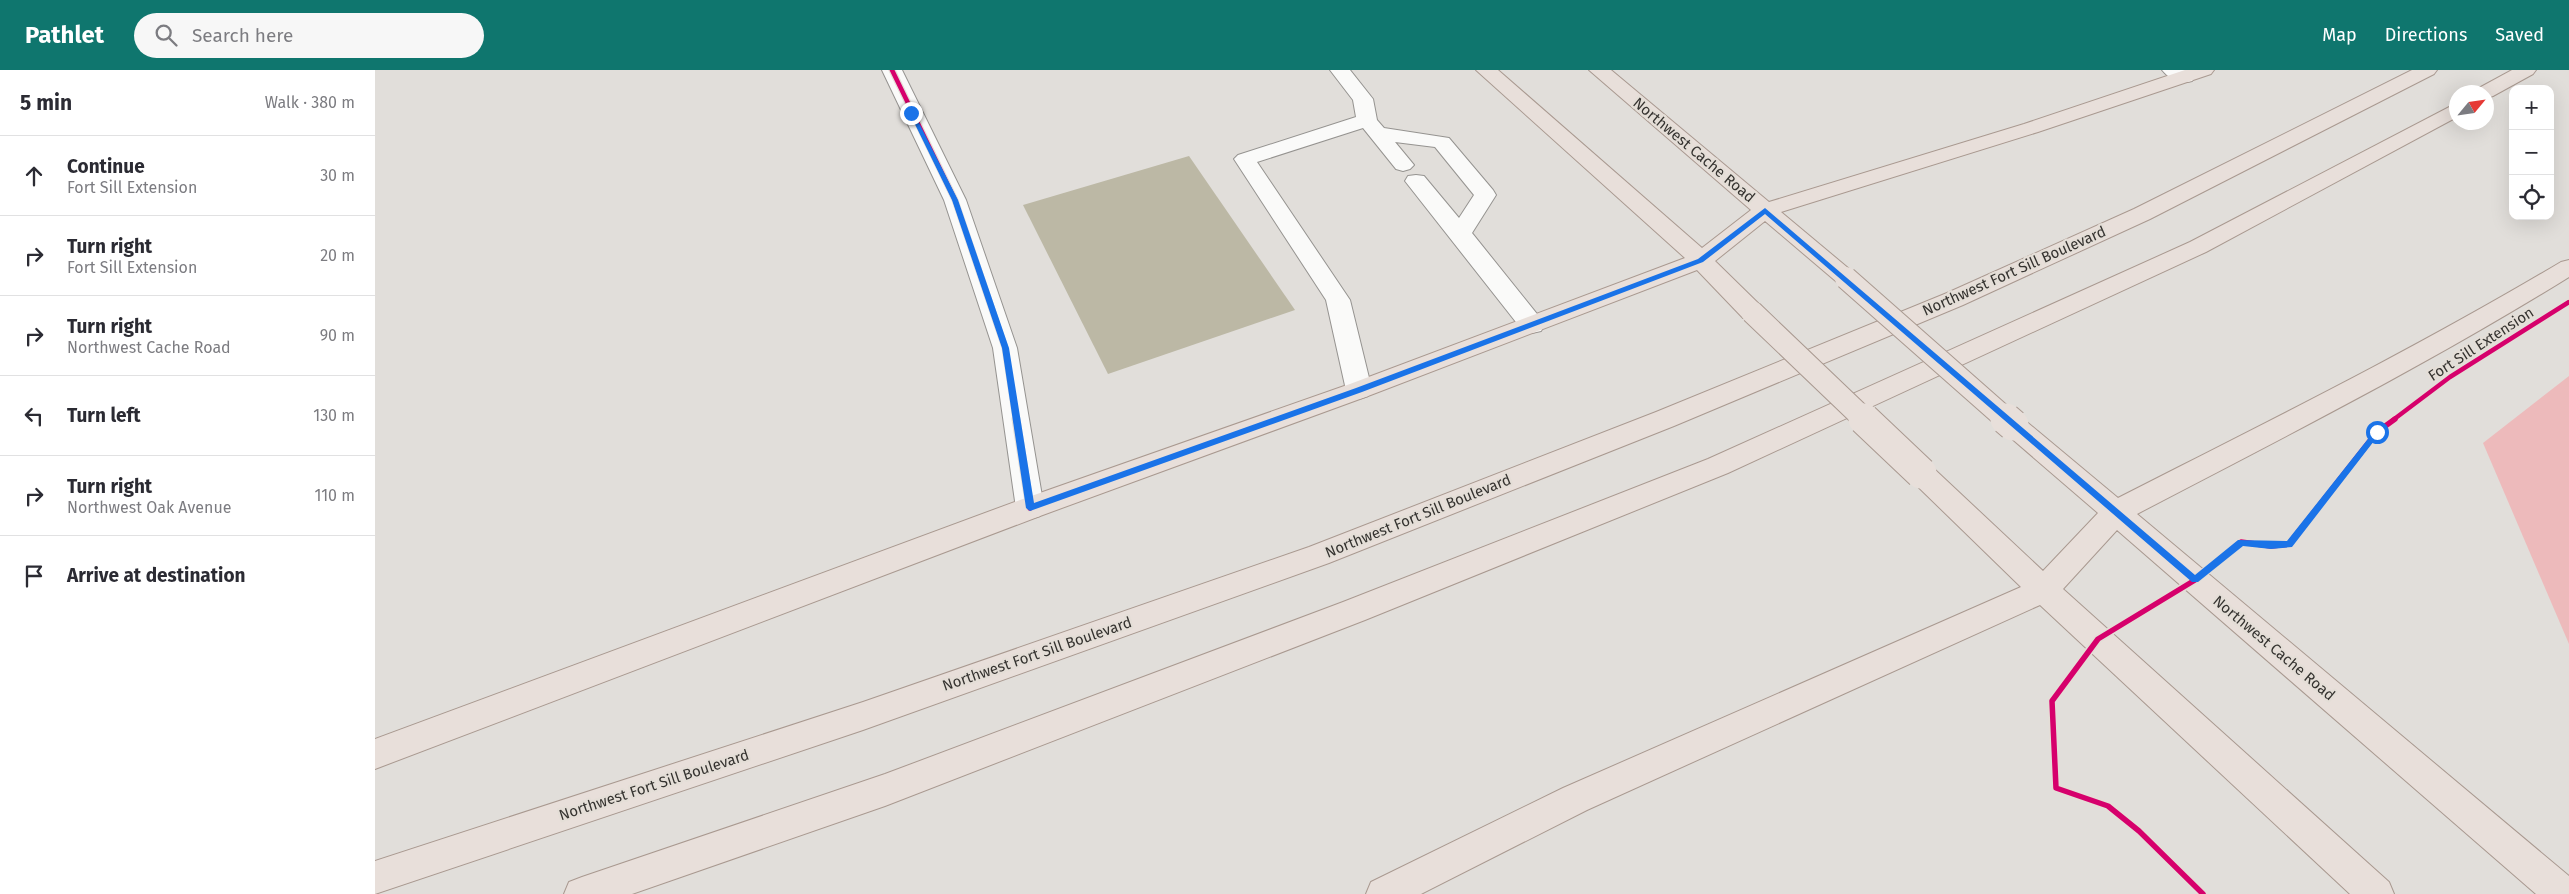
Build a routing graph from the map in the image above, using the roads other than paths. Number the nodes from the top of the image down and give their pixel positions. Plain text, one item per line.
1 (891, 70) edge
2 (1339, 70) edge
3 (1486, 70) edge
4 (1599, 70) edge
5 (2427, 70) edge
6 (2526, 70) edge
7 (2187, 72) edge
8 (2494, 88) edge
9 (2449, 113) edge
10 (1372, 127) junction
11 (1765, 210) junction
12 (1460, 233) junction
13 (1701, 260) junction
14 (2569, 267) edge
15 (1532, 325) junction
16 (1359, 390) junction
17 (1030, 508) junction
18 (2116, 512) junction
19 (2044, 590) junction
20 (375, 754) edge
21 (375, 878) edge
22 (582, 894) edge
23 (1384, 894) edge
24 (2376, 894) edge
25 (2563, 894) edge

1 - 17 street
2 - 10 street
3 - 13 main road
4 - 11 main road, Northwest Cache Road
5 - 21 main road, Northwest Fort Sill Boulevard
6 - 8 main road
7 - 11 main road
9 - 22 main road
10 - 12 street
10 - 12 street
10 - 16 street
11 - 13 main road
11 - 18 main road, Northwest Cache Road, bridge
12 - 15 street
13 - 15 main road
13 - 19 main road, bridge
14 - 18 main road
15 - 16 main road
16 - 17 main road
17 - 20 main road
18 - 19 main road
18 - 25 main road, Northwest Cache Road
19 - 23 main road
19 - 24 main road

